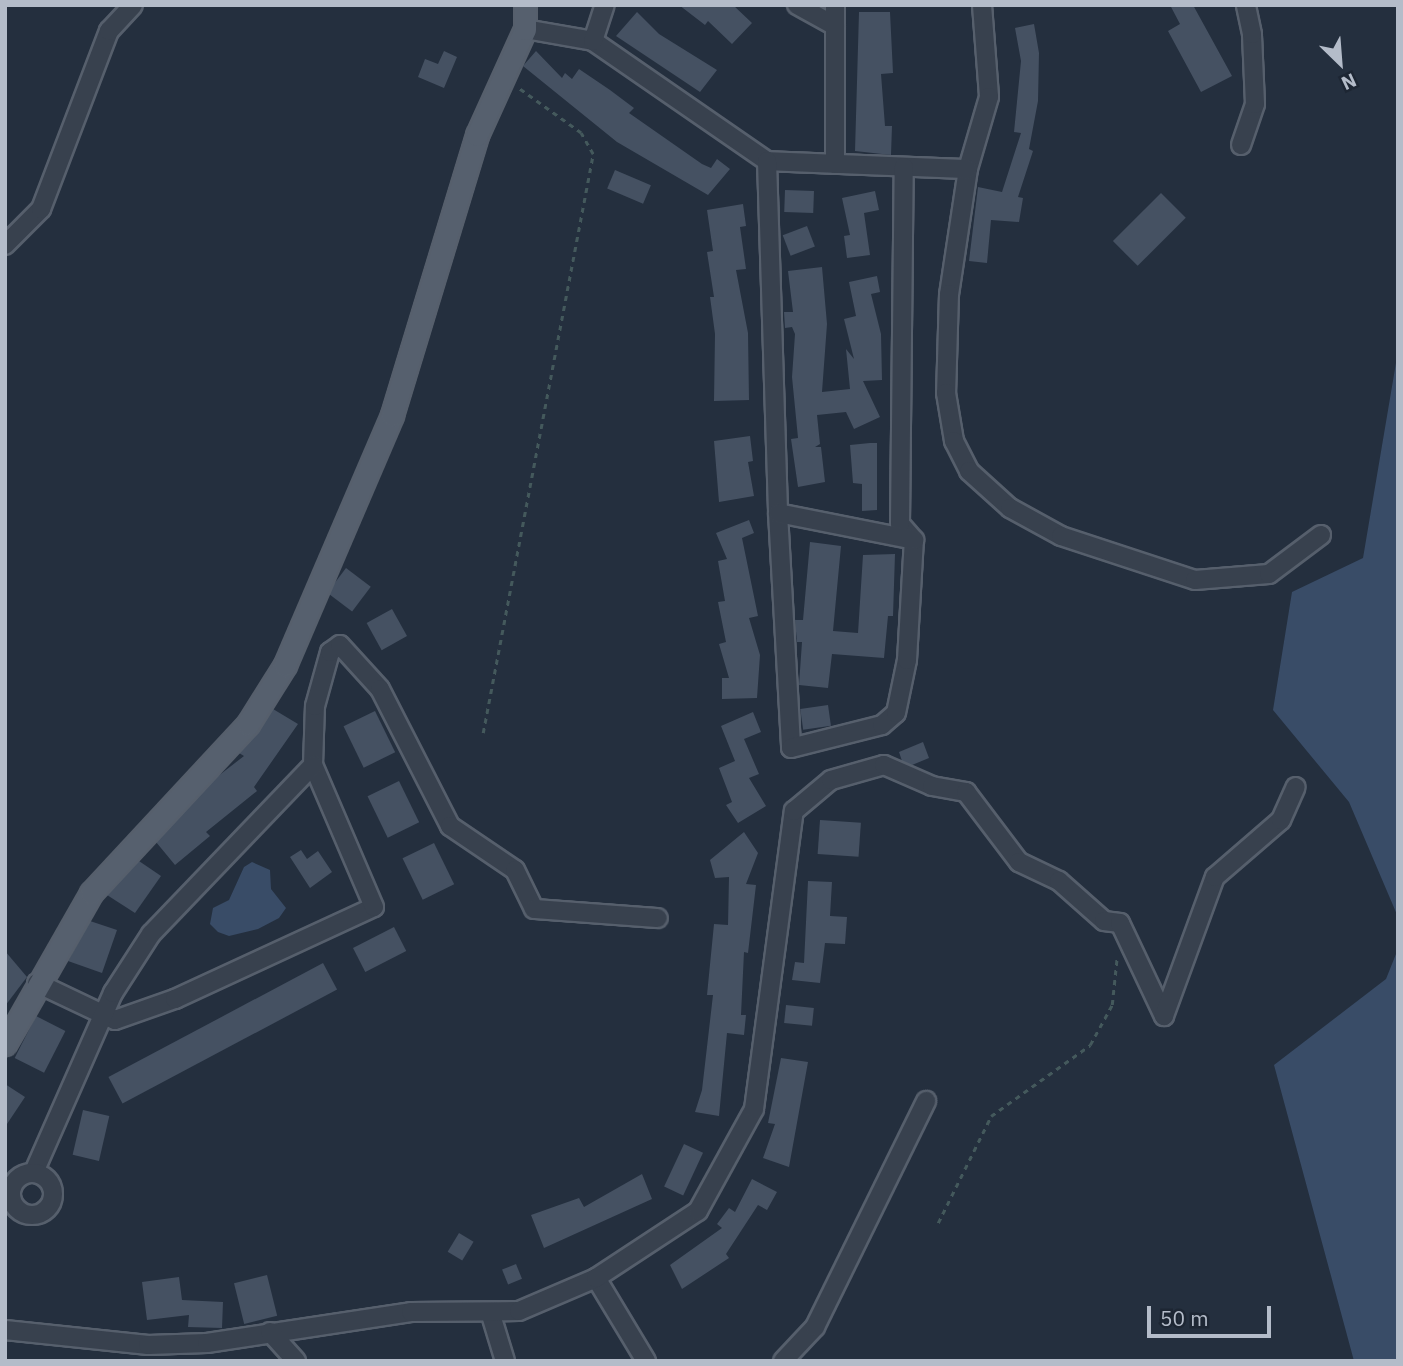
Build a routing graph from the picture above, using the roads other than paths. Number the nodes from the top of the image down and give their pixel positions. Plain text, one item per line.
1 (133, 5) edge
2 (525, 5) edge
3 (606, 5) edge
4 (797, 5) edge
5 (835, 5) edge
6 (982, 5) edge
7 (1246, 5) edge
8 (835, 26) junction
9 (524, 29) junction
10 (593, 40) junction
11 (1241, 145) dead end
12 (767, 161) junction
13 (835, 164) junction
14 (904, 167) junction
15 (968, 169) junction
16 (5, 245) edge
17 (778, 513) junction
18 (1321, 535) dead end
19 (914, 540) junction
20 (313, 765) junction
21 (1296, 786) dead end
22 (658, 918) dead end
23 (37, 983) junction
24 (102, 1016) junction
25 (5, 1044) edge
26 (926, 1101) dead end
27 (34, 1172) dead end
28 (596, 1278) junction
29 (491, 1315) junction
30 (5, 1330) edge
31 (270, 1332) junction
32 (296, 1361) edge
33 (505, 1361) edge
34 (646, 1361) edge
35 (783, 1361) edge

1 - 16 street
2 - 9 main road
3 - 10 street
4 - 8 street
5 - 8 street
6 - 15 street
7 - 11 street
8 - 13 street
9 - 10 street
9 - 23 main road
10 - 12 street
12 - 13 street
12 - 17 street
13 - 14 street
14 - 15 street
14 - 19 street
15 - 18 street
17 - 19 street
17 - 19 street
20 - 22 street
20 - 24 street
20 - 24 street
21 - 28 street
23 - 24 street
23 - 25 main road
24 - 27 street
26 - 35 street
28 - 29 street
28 - 34 street
29 - 31 street
29 - 33 street
30 - 31 street
31 - 32 street

